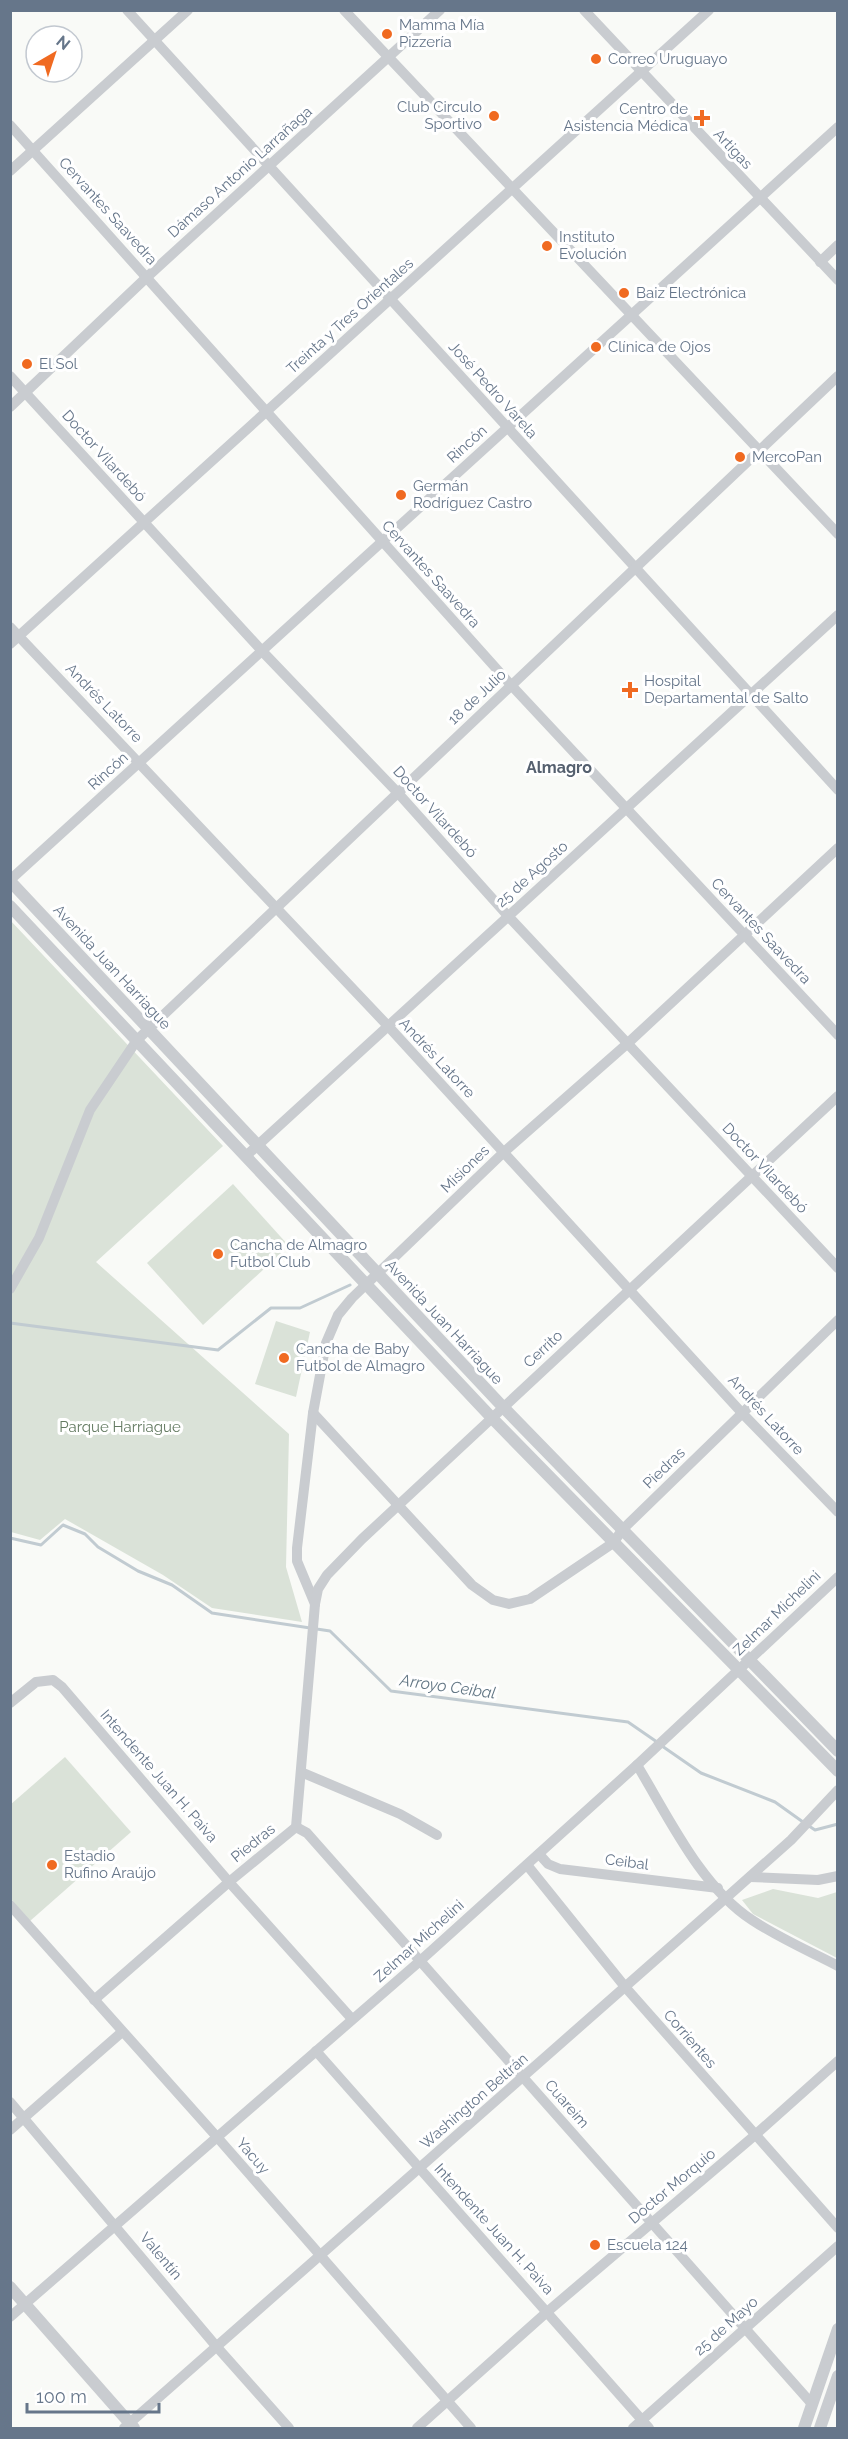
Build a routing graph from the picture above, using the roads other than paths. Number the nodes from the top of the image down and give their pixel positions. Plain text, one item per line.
1 (127, 10) edge
2 (188, 10) edge
3 (344, 10) edge
4 (440, 10) edge
5 (584, 10) edge
6 (710, 10) edge
7 (155, 41) junction
8 (388, 57) junction
9 (641, 73) junction
10 (10, 125) edge
11 (835, 133) edge
12 (34, 151) junction
13 (269, 165) junction
14 (10, 171) edge
15 (512, 189) junction
16 (759, 198) junction
17 (837, 245) edge
18 (820, 262) junction
19 (147, 277) junction
20 (837, 280) edge
21 (389, 299) junction
22 (631, 315) junction
23 (10, 376) edge
24 (837, 376) edge
25 (26, 392) junction
26 (10, 407) edge
27 (266, 413) junction
28 (507, 428) junction
29 (759, 451) junction
30 (145, 524) junction
31 (837, 534) edge
32 (382, 542) junction
33 (634, 569) junction
34 (837, 615) edge
35 (10, 627) edge
36 (15, 640) edge
37 (262, 651) junction
38 (511, 685) junction
39 (751, 695) junction
40 (140, 762) junction
41 (837, 790) edge
42 (398, 793) junction
43 (626, 809) junction
44 (837, 848) edge
45 (10, 881) edge
46 (10, 906) edge
47 (276, 908) junction
48 (508, 916) junction
49 (744, 935) junction
50 (388, 1026) junction
51 (150, 1028) junction
52 (837, 1035) edge
53 (137, 1040) junction
54 (628, 1043) junction
55 (837, 1096) edge
56 (258, 1145) junction
57 (504, 1152) junction
58 (247, 1155) junction
59 (750, 1175) junction
60 (837, 1268) edge
61 (378, 1273) junction
62 (366, 1283) junction
63 (10, 1289) edge
64 (629, 1289) junction
65 (837, 1320) edge
66 (502, 1407) junction
67 (312, 1413) junction
68 (742, 1413) junction
69 (491, 1417) junction
70 (397, 1505) junction
71 (837, 1512) edge
72 (623, 1529) junction
73 (613, 1543) junction
74 (837, 1576) edge
75 (315, 1604) junction
76 (313, 1648) joint
77 (750, 1660) junction
78 (740, 1670) junction
79 (10, 1703) edge
80 (837, 1751) edge
81 (637, 1765) junction
82 (837, 1771) edge
83 (302, 1772) junction
84 (837, 1790) edge
85 (296, 1827) junction
86 (437, 1835) dead end
87 (539, 1854) junction
88 (526, 1865) junction
89 (837, 1876) edge
90 (750, 1877) junction
91 (229, 1882) junction
92 (718, 1888) junction
93 (727, 1897) junction
94 (10, 1905) edge
95 (420, 1961) junction
96 (837, 1966) edge
97 (626, 1988) junction
98 (94, 2000) junction
99 (352, 2019) junction
100 (122, 2032) junction
101 (316, 2051) junction
102 (837, 2061) edge
103 (524, 2077) junction
104 (10, 2102) edge
105 (24, 2118) junction
106 (10, 2130) edge
107 (754, 2136) junction
108 (217, 2137) junction
109 (420, 2169) junction
110 (651, 2223) junction
111 (115, 2226) junction
112 (837, 2228) edge
113 (837, 2246) edge
114 (321, 2257) junction
115 (10, 2287) edge
116 (26, 2304) junction
117 (547, 2312) junction
118 (10, 2317) edge
119 (746, 2329) junction
120 (837, 2329) edge
121 (216, 2346) junction
122 (837, 2376) edge
123 (448, 2401) junction
124 (812, 2404) junction
125 (641, 2426) edge
126 (129, 2427) edge
127 (289, 2428) edge
128 (417, 2428) edge
129 (471, 2428) edge
130 (804, 2428) edge
131 (820, 2428) edge

1 - 7 street, José Pedro Varela
2 - 7 street
3 - 8 street
4 - 8 street, Dámaso Antonio Larrañaga
5 - 9 street, Artigas
6 - 9 street, Treinta y Tres Orientales
7 - 12 street
7 - 13 street, José Pedro Varela
8 - 13 street, Dámaso Antonio Larrañaga
8 - 15 street
9 - 15 street, Treinta y Tres Orientales
9 - 16 street, Artigas
10 - 12 street, Cervantes Saavedra
11 - 16 street, Rincón
12 - 14 street
12 - 19 street, Cervantes Saavedra
13 - 19 street, Dámaso Antonio Larrañaga
13 - 21 street, José Pedro Varela
15 - 21 street, Treinta y Tres Orientales
15 - 22 street
16 - 18 street, Artigas
16 - 22 street, Rincón
17 - 18 street
18 - 20 street, Artigas
19 - 25 street, Dámaso Antonio Larrañaga
19 - 27 street, Cervantes Saavedra
21 - 27 street, Treinta y Tres Orientales
21 - 28 street, José Pedro Varela
22 - 28 street, Rincón
22 - 29 street
23 - 25 street, Doctor Vilardebó
24 - 29 street, 18 de Julio
25 - 26 street, Dámaso Antonio Larrañaga
25 - 30 street, Doctor Vilardebó
27 - 30 street, Treinta y Tres Orientales
27 - 32 street, Cervantes Saavedra
28 - 32 street, Rincón
28 - 33 street, José Pedro Varela
29 - 31 street
29 - 33 street, 18 de Julio
30 - 36 street, Treinta y Tres Orientales
30 - 37 street, Doctor Vilardebó
32 - 37 street, Rincón
32 - 38 street, Cervantes Saavedra
33 - 38 street, 18 de Julio
33 - 39 street, José Pedro Varela
34 - 39 street, 25 de Agosto
35 - 36 street, Andrés Latorre
36 - 40 street, Andrés Latorre
37 - 40 street, Rincón
37 - 42 street, Doctor Vilardebó
38 - 42 street, 18 de Julio
38 - 43 street, Cervantes Saavedra
39 - 41 street, José Pedro Varela
39 - 43 street, 25 de Agosto
40 - 45 street, Rincón
40 - 47 street, Andrés Latorre
42 - 47 street, 18 de Julio
42 - 48 street, Doctor Vilardebó
43 - 48 street, 25 de Agosto
43 - 49 street, Cervantes Saavedra
44 - 49 street, Misiones
45 - 51 street, Avenida Juan Harriague
46 - 53 street, Avenida Juan Harriague
47 - 50 street, Andrés Latorre
47 - 51 street, 18 de Julio
48 - 50 street, 25 de Agosto
48 - 54 street, Doctor Vilardebó
49 - 52 street, Cervantes Saavedra
49 - 54 street, Misiones
50 - 56 street, 25 de Agosto
50 - 57 street, Andrés Latorre
51 - 53 street, 18 de Julio
51 - 56 street, Avenida Juan Harriague
53 - 58 street, Avenida Juan Harriague
53 - 63 street, 18 de Julio
54 - 57 street, Misiones
54 - 59 street, Doctor Vilardebó
55 - 59 street, Cerrito
56 - 58 street, 25 de Agosto
56 - 61 street, Avenida Juan Harriague
57 - 61 street, Misiones
57 - 64 street, Andrés Latorre
58 - 62 street, Avenida Juan Harriague
59 - 60 street, Doctor Vilardebó
59 - 64 street, Cerrito
61 - 62 street, Misiones
61 - 66 street, Avenida Juan Harriague
62 - 67 street, Misiones
62 - 69 street, Avenida Juan Harriague
64 - 66 street, Cerrito
64 - 68 street, Andrés Latorre
65 - 68 street, Piedras
66 - 69 street, Cerrito
66 - 72 street, Avenida Juan Harriague
67 - 70 street
67 - 75 street, Misiones
68 - 71 street, Andrés Latorre
68 - 72 street, Piedras
69 - 70 street, Cerrito
69 - 73 street, Avenida Juan Harriague
70 - 73 street, Piedras
70 - 75 street, Cerrito
72 - 73 street, Piedras
72 - 77 street, Avenida Juan Harriague
73 - 78 street, Avenida Juan Harriague
74 - 77 street, Zelmar Michelini
75 - 76 street, Cerrito
76 - 83 street, Piedras
77 - 78 street, Zelmar Michelini
77 - 80 street, Avenida Juan Harriague
78 - 81 street, Zelmar Michelini
78 - 82 street, Avenida Juan Harriague
79 - 91 street, Intendente Juan H. Paiva
81 - 87 street, Zelmar Michelini
81 - 92 street
83 - 85 street, Piedras
83 - 86 street
84 - 90 street, Washington Beltrán
85 - 91 street, Piedras
85 - 95 street, Cuareim
87 - 88 street, Zelmar Michelini
87 - 92 street, Ceibal
88 - 95 street, Zelmar Michelini
88 - 97 street, Corrientes
89 - 90 street
90 - 93 street, Washington Beltrán
91 - 98 street, Piedras
91 - 99 street, Intendente Juan H. Paiva
92 - 93 street
93 - 96 street
93 - 97 street, Washington Beltrán
94 - 98 street, Yacuy
95 - 99 street, Zelmar Michelini
95 - 103 street, Cuareim
97 - 103 street, Washington Beltrán
97 - 107 street, Corrientes
98 - 100 street, Yacuy
99 - 101 street, Zelmar Michelini
100 - 105 street
100 - 108 street, Yacuy
101 - 108 street, Zelmar Michelini
101 - 109 street, Intendente Juan H. Paiva
102 - 107 street, Doctor Morquio
103 - 109 street, Washington Beltrán
103 - 110 street, Cuareim
104 - 105 street, Valentín
105 - 106 street
105 - 111 street, Valentín
107 - 110 street, Doctor Morquio
107 - 112 street, Corrientes
108 - 111 street, Zelmar Michelini
108 - 114 street, Yacuy
109 - 114 street, Washington Beltrán
109 - 117 street, Intendente Juan H. Paiva
110 - 117 street, Doctor Morquio
110 - 119 street, Cuareim
111 - 116 street, Zelmar Michelini
111 - 121 street, Valentín
113 - 119 street, 25 de Mayo
114 - 121 street, Washington Beltrán
114 - 123 street, Yacuy
115 - 116 street
116 - 118 street, Zelmar Michelini
116 - 126 street
117 - 123 street, Doctor Morquio
117 - 125 street, Intendente Juan H. Paiva
119 - 124 street, Cuareim
119 - 125 street, 25 de Mayo
120 - 124 street
121 - 126 street, Washington Beltrán
121 - 127 street, Valentín
122 - 131 street
123 - 128 street, Doctor Morquio
123 - 129 street, Yacuy
124 - 130 street

